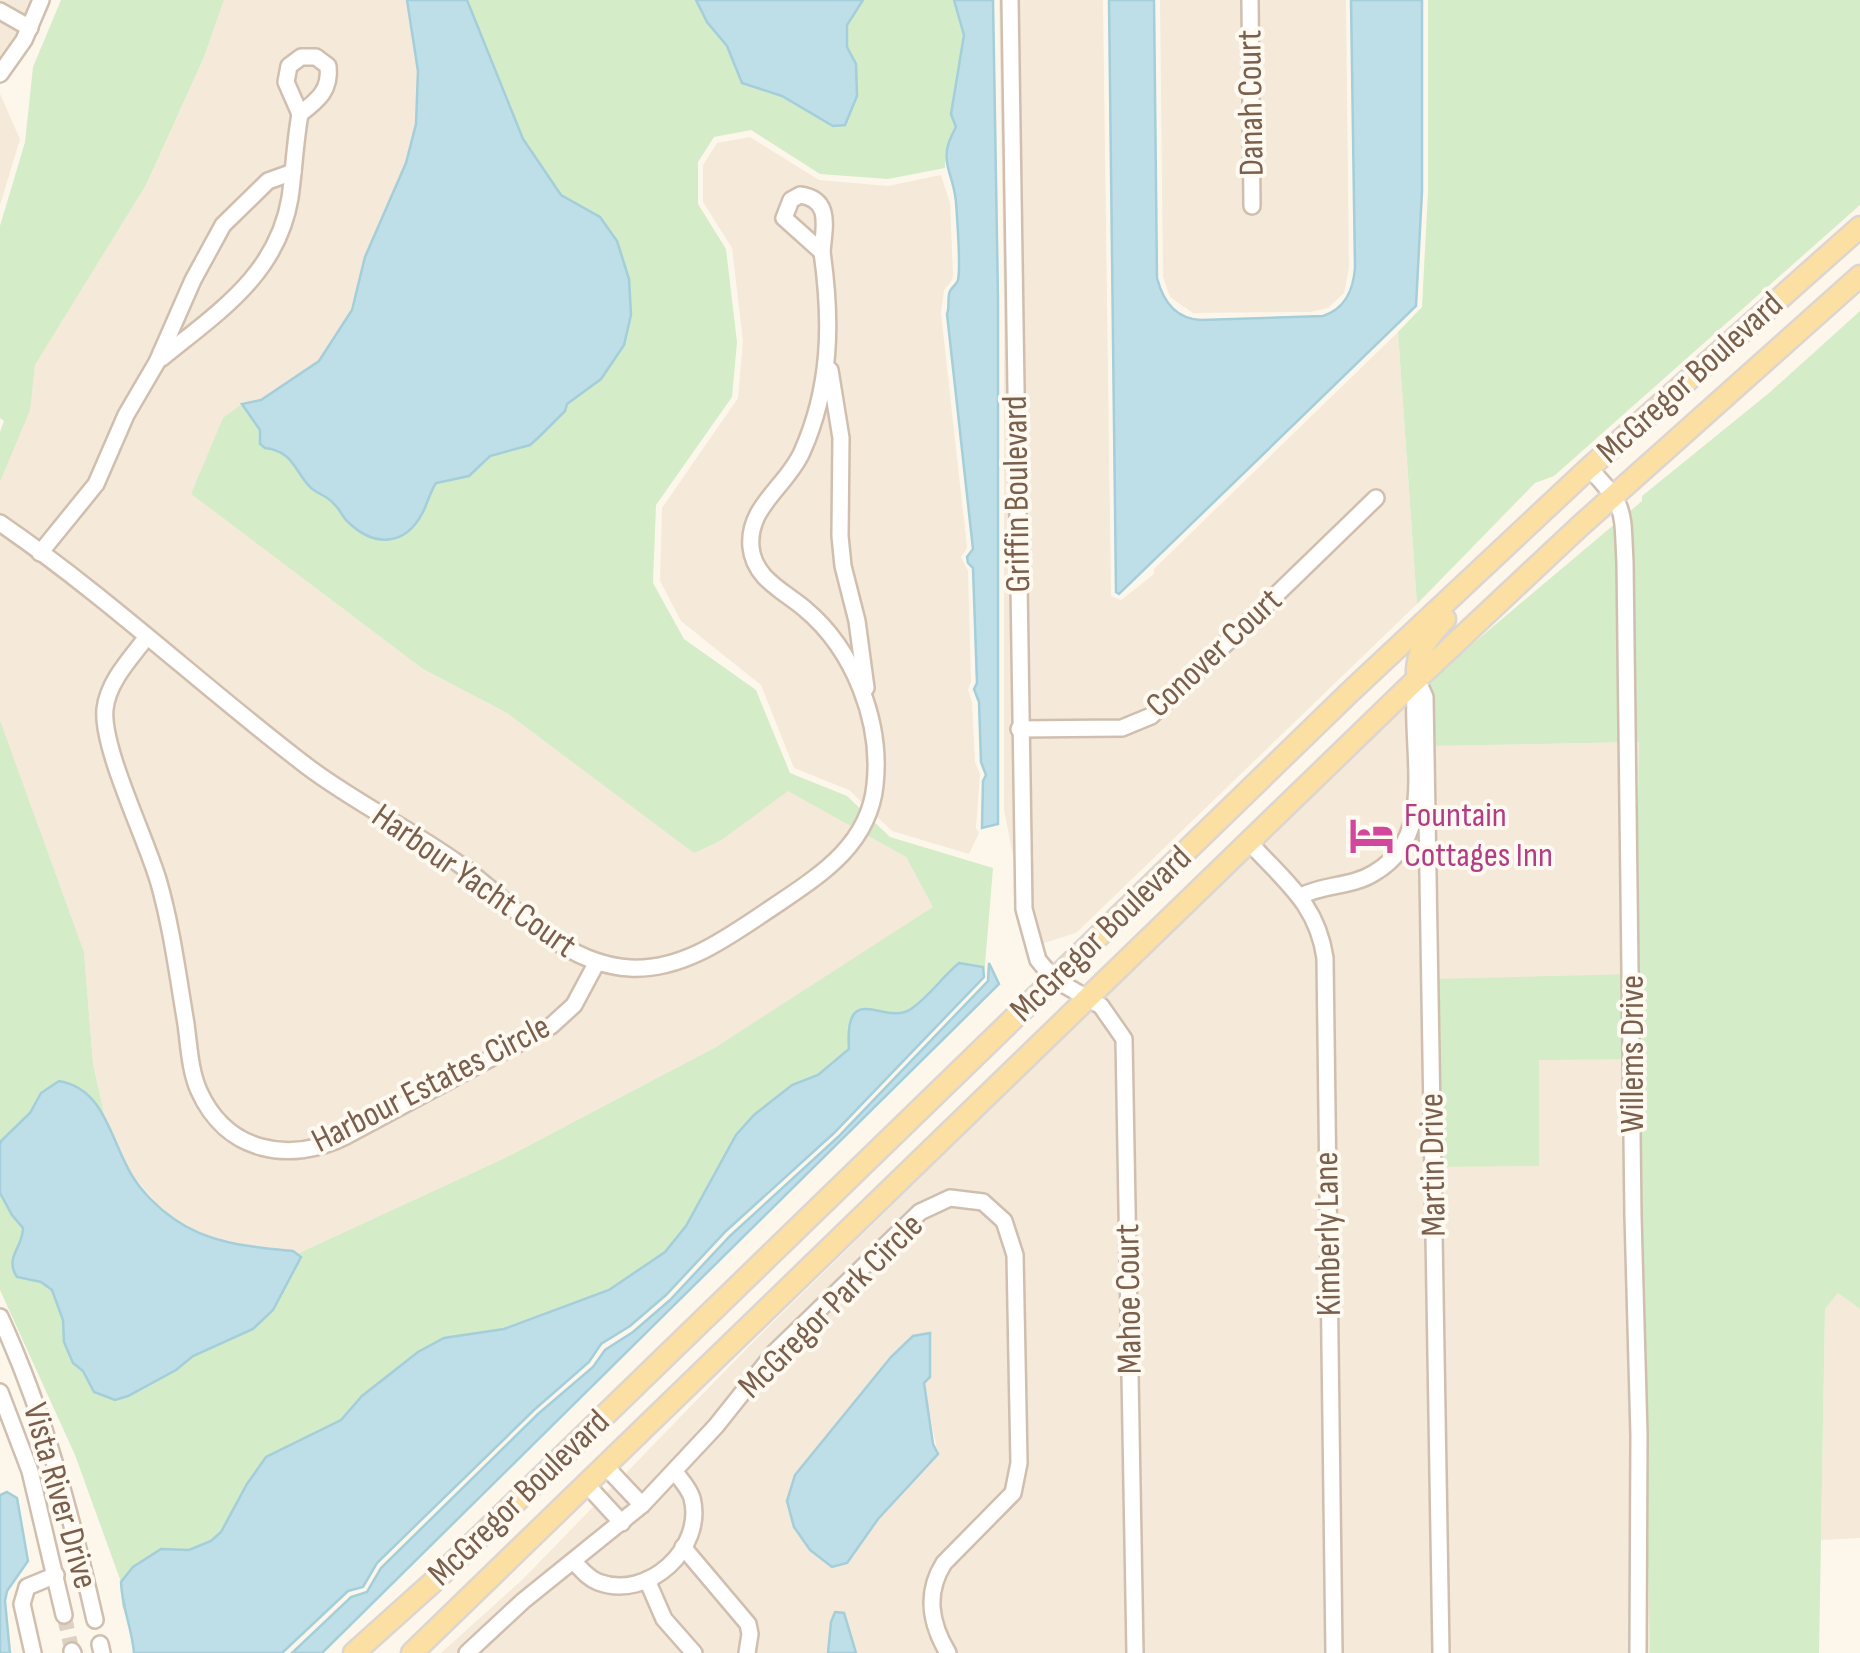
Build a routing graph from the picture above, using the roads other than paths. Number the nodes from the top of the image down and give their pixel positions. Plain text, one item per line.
1 (41, 0) edge
2 (1010, 0) edge
3 (1250, 0) edge
4 (0, 11) edge
5 (30, 28) junction
6 (0, 74) edge
7 (300, 114) dead end
8 (293, 172) junction
9 (1252, 206) dead end
10 (1860, 228) edge
11 (822, 252) dead end
12 (1860, 276) edge
13 (829, 356) junction
14 (157, 362) junction
15 (1589, 468) junction
16 (1615, 495) junction
17 (1376, 498) dead end
18 (0, 523) edge
19 (1514, 538) junction
20 (40, 553) junction
21 (146, 638) junction
22 (1417, 679) junction
23 (867, 697) junction
24 (1020, 729) junction
25 (1249, 842) junction
26 (1300, 896) junction
27 (597, 962) junction
28 (1054, 980) junction
29 (1088, 999) junction
30 (0, 1317) edge
31 (0, 1392) edge
32 (606, 1467) junction
33 (675, 1472) junction
34 (587, 1485) junction
35 (642, 1505) junction
36 (622, 1523) junction
37 (684, 1547) junction
38 (574, 1562) junction
39 (56, 1576) junction
40 (647, 1580) junction
41 (64, 1615) tunnel mouth
42 (95, 1620) dead end
43 (33, 1653) edge
44 (354, 1653) edge
45 (412, 1653) edge
46 (468, 1653) edge
47 (694, 1653) edge
48 (747, 1653) edge
49 (948, 1653) edge
50 (1134, 1653) edge
51 (1334, 1653) edge
52 (1441, 1653) edge
53 (1638, 1653) edge

1 - 5 street
2 - 24 street, Griffin Boulevard
3 - 9 street, Danah Court
4 - 5 street
5 - 6 street
7 - 8 street
8 - 14 street
8 - 14 street
10 - 15 main road, McGregor Boulevard
11 - 13 street, Harbour Yacht Court
12 - 16 main road, McGregor Boulevard
13 - 23 street, Harbour Yacht Court
13 - 23 street, Harbour Yacht Court
14 - 20 street
15 - 16 street
15 - 19 main road, McGregor Boulevard
16 - 22 main road, McGregor Boulevard
16 - 53 street, Willems Drive
17 - 24 street, Conover Court
18 - 20 street, Harbour Yacht Court
19 - 22 main road
19 - 28 main road, McGregor Boulevard
20 - 21 street, Harbour Yacht Court
21 - 27 street, Harbour Yacht Court
21 - 27 street, Harbour Estates Circle
22 - 25 main road, McGregor Boulevard
22 - 26 street
22 - 52 street, Martin Drive
23 - 27 street, Harbour Yacht Court
24 - 28 street, Griffin Boulevard
25 - 26 street, Kimberly Lane
25 - 29 main road, McGregor Boulevard
26 - 51 street, Kimberly Lane
28 - 29 street, Mahoe Court
28 - 44 main road, McGregor Boulevard
29 - 32 main road, McGregor Boulevard
29 - 50 street, Mahoe Court
30 - 42 street, Vista River Drive
31 - 39 street, Vista River Drive
32 - 34 main road, McGregor Boulevard
32 - 35 street
33 - 35 street, McGregor Park Circle
33 - 37 street
33 - 49 street, McGregor Park Circle
34 - 36 street
34 - 45 main road, McGregor Boulevard
35 - 36 street, McGregor Park Circle
36 - 38 street, McGregor Park Circle
37 - 40 street
37 - 48 street
38 - 40 street
38 - 46 street, McGregor Park Circle
39 - 41 street, Vista River Drive
39 - 43 street
40 - 47 street

